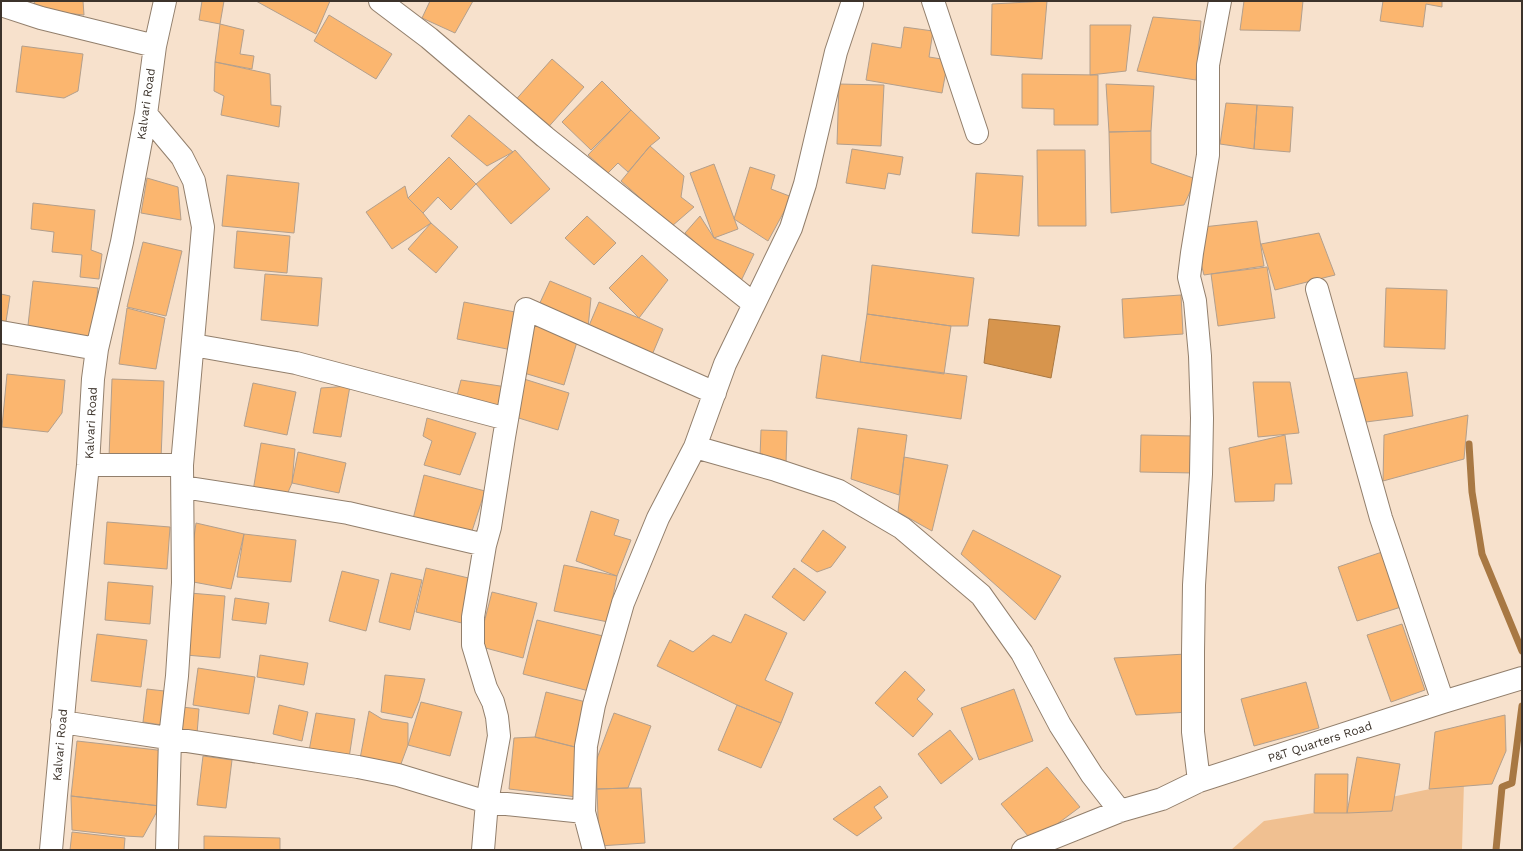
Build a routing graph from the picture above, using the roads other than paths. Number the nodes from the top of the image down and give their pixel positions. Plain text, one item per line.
1 (165, 1) edge
2 (380, 1) edge
3 (933, 1) edge
4 (1220, 1) edge
5 (856, 2) edge
6 (1, 5) edge
7 (155, 46) junction
8 (146, 114) junction
9 (977, 133) dead end
10 (1317, 289) dead end
11 (754, 304) junction
12 (1, 332) edge
13 (193, 345) junction
14 (97, 349) junction
15 (714, 393) junction
16 (507, 419) junction
17 (695, 447) junction
18 (88, 465) junction
19 (182, 465) junction
20 (183, 487) junction
21 (485, 545) junction
22 (1521, 679) edge
23 (1443, 702) junction
24 (62, 722) junction
25 (170, 738) junction
26 (1199, 781) junction
27 (487, 802) junction
28 (1120, 811) junction
29 (584, 812) junction
30 (51, 850) edge
31 (167, 850) edge
32 (483, 850) edge
33 (594, 850) edge
34 (1023, 850) edge

1 - 7 street, Kalvari Road
2 - 11 street
3 - 9 street
4 - 26 street
5 - 11 street
6 - 7 street
7 - 8 street, Kalvari Road
8 - 13 street
8 - 14 street, Kalvari Road
10 - 23 street
11 - 15 street
12 - 14 street
13 - 16 street
13 - 19 street
14 - 18 street, Kalvari Road
15 - 16 street
15 - 17 street
16 - 21 street
17 - 28 street
17 - 29 street
18 - 19 street
18 - 24 street, Kalvari Road
19 - 20 street
20 - 21 street
20 - 25 street
21 - 27 street
22 - 23 street, P&T Quarters Road
23 - 26 street, P&T Quarters Road
24 - 25 street
24 - 30 street, Kalvari Road
25 - 27 street
25 - 31 street
26 - 28 street, P&T Quarters Road
27 - 29 street
27 - 32 street
28 - 34 street, P&T Quarters Road
29 - 33 street

